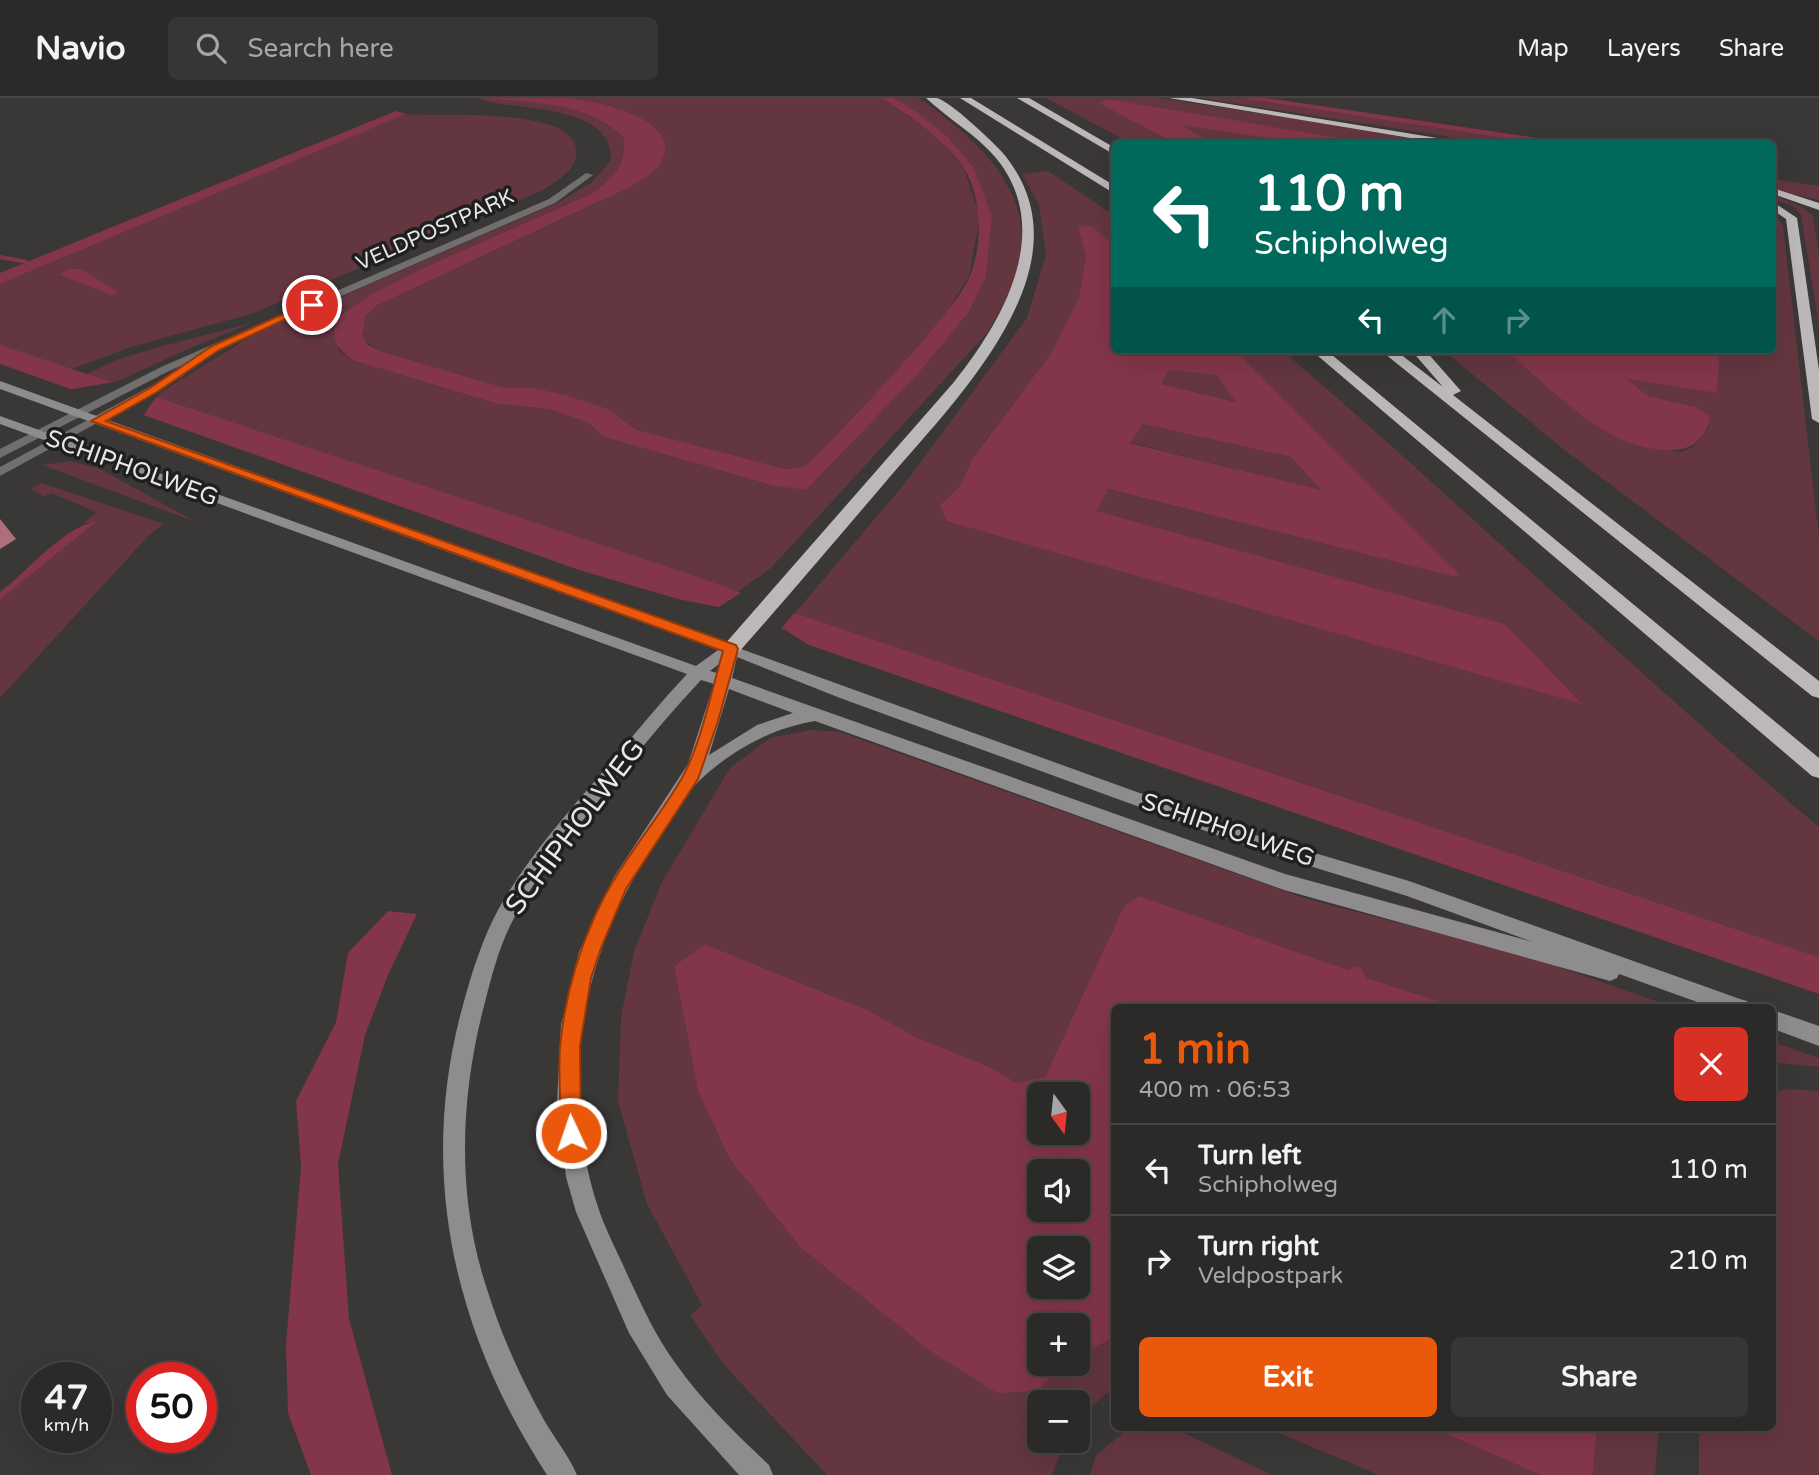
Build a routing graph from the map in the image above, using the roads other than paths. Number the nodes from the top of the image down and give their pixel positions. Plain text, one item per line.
1 (931, 98) edge
2 (965, 98) edge
3 (1022, 98) edge
4 (1174, 98) edge
5 (1443, 140) edge
6 (1111, 150) edge
7 (589, 176) dead end
8 (1111, 189) edge
9 (1776, 192) edge
10 (1776, 207) edge
11 (1819, 207) edge
12 (216, 348) junction
13 (1323, 354) edge
14 (1392, 354) edge
15 (1422, 354) edge
16 (0, 385) edge
17 (97, 413) junction
18 (80, 414) junction
19 (1819, 419) edge
20 (0, 420) edge
21 (1490, 432) junction
22 (41, 435) junction
23 (59, 441) junction
24 (0, 454) edge
25 (0, 472) edge
26 (735, 644) junction
27 (699, 672) junction
28 (722, 681) junction
29 (1819, 691) edge
30 (818, 715) junction
31 (1819, 769) edge
32 (690, 779) junction
33 (1727, 1004) edge
34 (1728, 1004) edge
35 (1776, 1021) edge
36 (1819, 1036) edge
37 (564, 1475) edge
38 (759, 1475) edge

1 - 26 highway
2 - 8 highway
3 - 6 highway
4 - 5 highway
7 - 12 street, VELDPOSTPARK
9 - 11 highway
10 - 19 highway
12 - 17 street, VELDPOSTPARK
12 - 17 street, VELDPOSTPARK
13 - 31 highway
14 - 21 highway
15 - 21 highway
16 - 18 main road, SCHIPHOLWEG
17 - 18 main road, SCHIPHOLWEG
17 - 23 street
17 - 26 main road, SCHIPHOLWEG
18 - 22 street
20 - 22 main road, SCHIPHOLWEG
21 - 29 highway
22 - 23 main road, SCHIPHOLWEG
22 - 24 street
23 - 25 street
23 - 27 main road, SCHIPHOLWEG
26 - 27 main road, SCHIPHOLWEG
26 - 28 main road, SCHIPHOLWEG
26 - 34 main road, SCHIPHOLWEG
27 - 28 main road, SCHIPHOLWEG
27 - 37 main road, SCHIPHOLWEG
28 - 30 main road, SCHIPHOLWEG
28 - 32 main road, SCHIPHOLWEG
30 - 32 main road, SCHIPHOLWEG
30 - 33 main road, SCHIPHOLWEG
32 - 38 main road, SCHIPHOLWEG
35 - 36 main road

